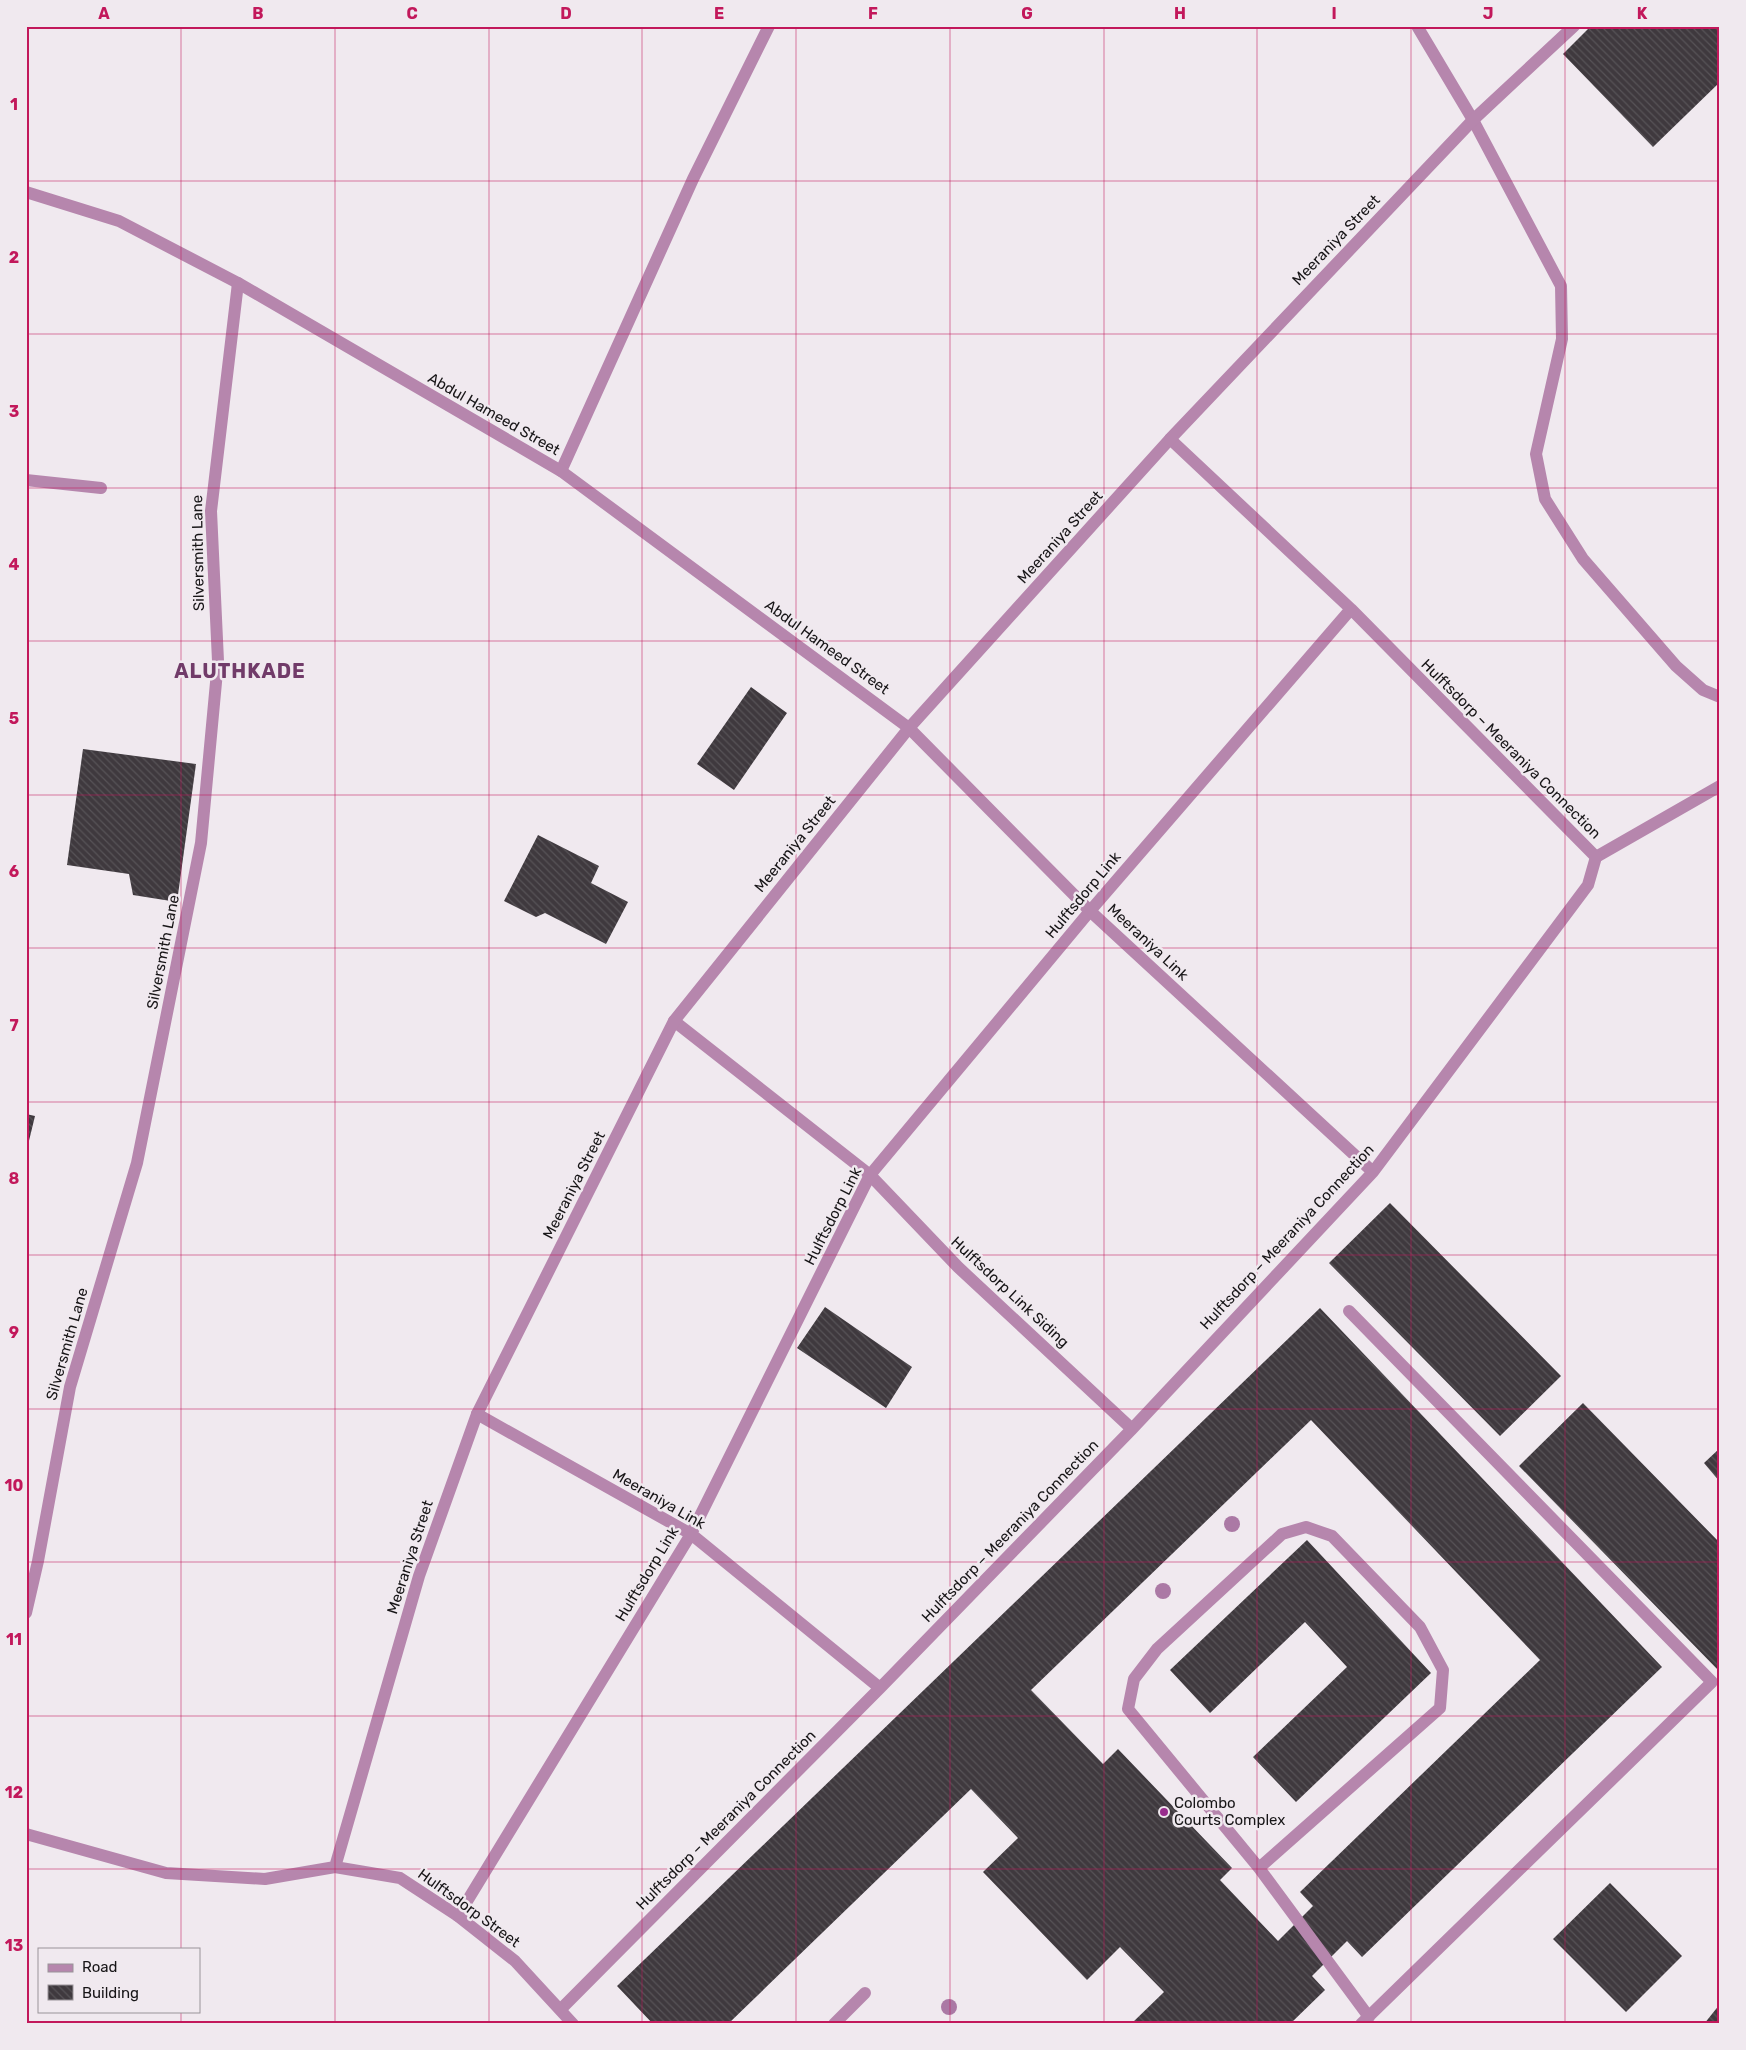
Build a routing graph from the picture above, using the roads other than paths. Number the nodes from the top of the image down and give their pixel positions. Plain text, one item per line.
1 (769, 26) edge
2 (1417, 26) edge
3 (1574, 26) edge
4 (1473, 120) junction
5 (26, 192) edge
6 (238, 283) junction
7 (1170, 439) junction
8 (561, 472) junction
9 (26, 480) edge
10 (101, 488) dead end
11 (1351, 609) junction
12 (1720, 697) edge
13 (909, 728) junction
14 (1720, 786) edge
15 (1596, 857) junction
16 (1090, 910) junction
17 (674, 1022) junction
18 (1373, 1172) junction
19 (870, 1175) junction
20 (1349, 1311) dead end
21 (477, 1414) junction
22 (1132, 1429) junction
23 (691, 1534) junction
24 (26, 1613) edge
25 (880, 1688) junction
26 (26, 1834) edge
27 (335, 1867) junction
28 (1259, 1868) junction
29 (458, 1916) junction
30 (865, 1993) dead end
31 (561, 2009) junction
32 (1365, 2020) edge
33 (573, 2024) edge
34 (834, 2024) edge

1 - 8 street
2 - 4 street
3 - 4 street, Meeraniya Street
4 - 7 street, Meeraniya Street
4 - 12 street
5 - 6 street, Abdul Hameed Street
6 - 8 street, Abdul Hameed Street
6 - 24 street, Silversmith Lane
7 - 11 street, Hulftsdorp – Meeraniya Connection
7 - 13 street, Meeraniya Street
8 - 13 street, Abdul Hameed Street
9 - 10 street
11 - 15 street, Hulftsdorp – Meeraniya Connection
11 - 16 street, Hulftsdorp Link
13 - 16 street, Meeraniya Link
13 - 17 street, Meeraniya Street
14 - 15 street
15 - 18 street, Hulftsdorp – Meeraniya Connection
16 - 18 street, Meeraniya Link
16 - 19 street, Hulftsdorp Link
17 - 19 street, Hulftsdorp Link Siding
17 - 21 street, Meeraniya Street
18 - 22 street, Hulftsdorp – Meeraniya Connection
19 - 22 street, Hulftsdorp Link Siding
19 - 23 street, Hulftsdorp Link
20 - 32 street
21 - 23 street, Meeraniya Link
21 - 27 street, Meeraniya Street
22 - 25 street, Hulftsdorp – Meeraniya Connection
23 - 25 street, Meeraniya Link
23 - 29 street, Hulftsdorp Link
25 - 31 street, Hulftsdorp – Meeraniya Connection
26 - 27 street, Hulftsdorp Street
27 - 29 street, Hulftsdorp Street
28 - 28 street
28 - 32 street
29 - 31 street, Hulftsdorp Street
30 - 34 street
31 - 33 street, Hulftsdorp Street

